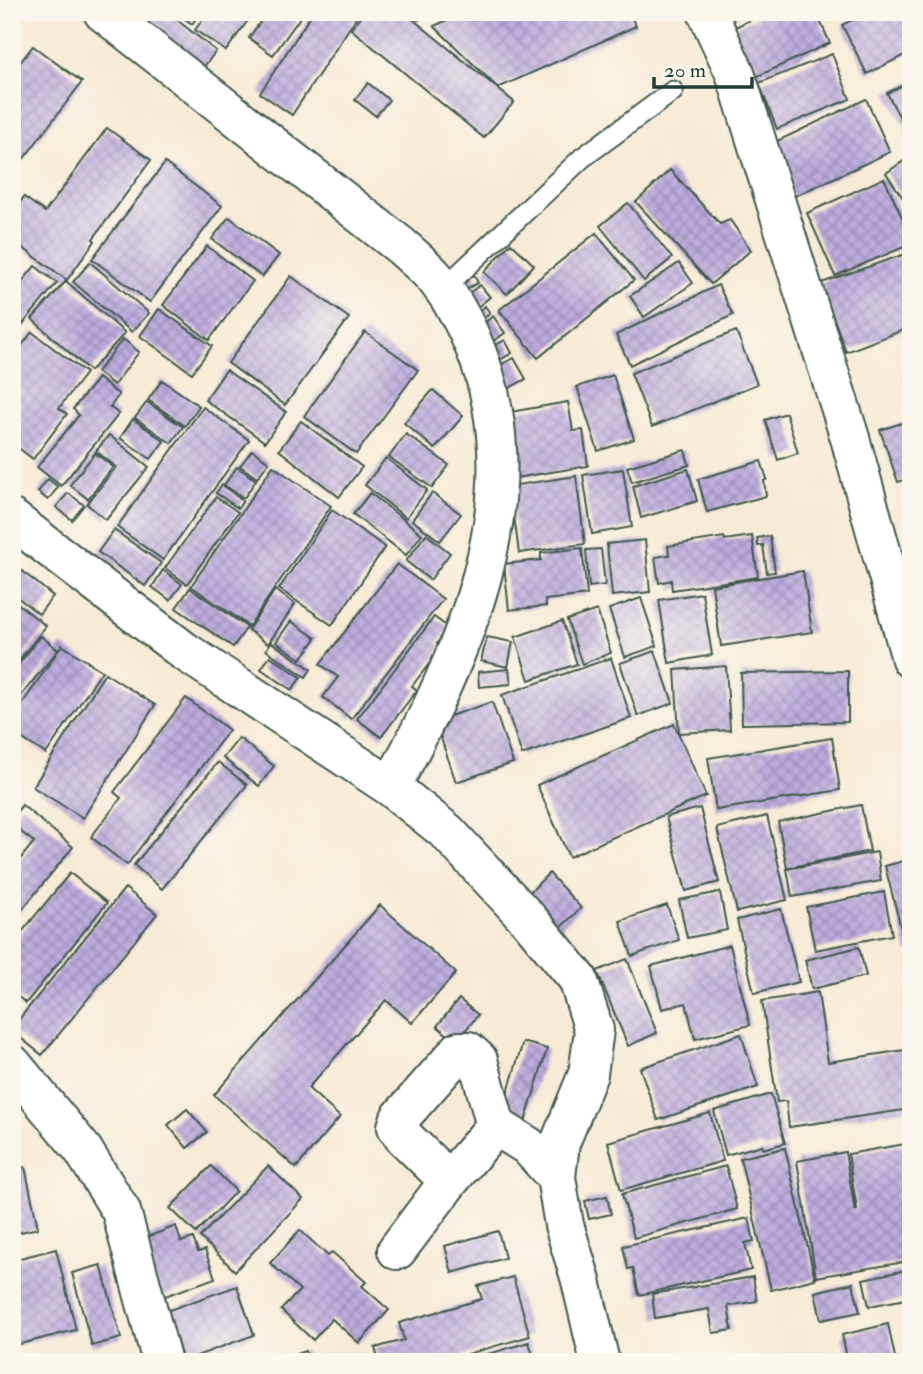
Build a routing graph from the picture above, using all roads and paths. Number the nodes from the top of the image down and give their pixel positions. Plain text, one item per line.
1 (103, 12) edge
2 (707, 12) edge
3 (673, 91) dead end
4 (443, 289) junction
5 (12, 519) edge
6 (911, 659) edge
7 (391, 788) junction
8 (12, 1065) edge
9 (496, 1126) junction
10 (556, 1177) junction
11 (449, 1181) junction
12 (397, 1250) dead end
13 (160, 1361) edge
14 (600, 1362) edge

1 - 4 street
2 - 6 street
3 - 4 lane
4 - 7 street
5 - 7 street
7 - 10 street
8 - 13 street
9 - 10 street
9 - 11 street
9 - 11 street
10 - 14 street
11 - 12 street

